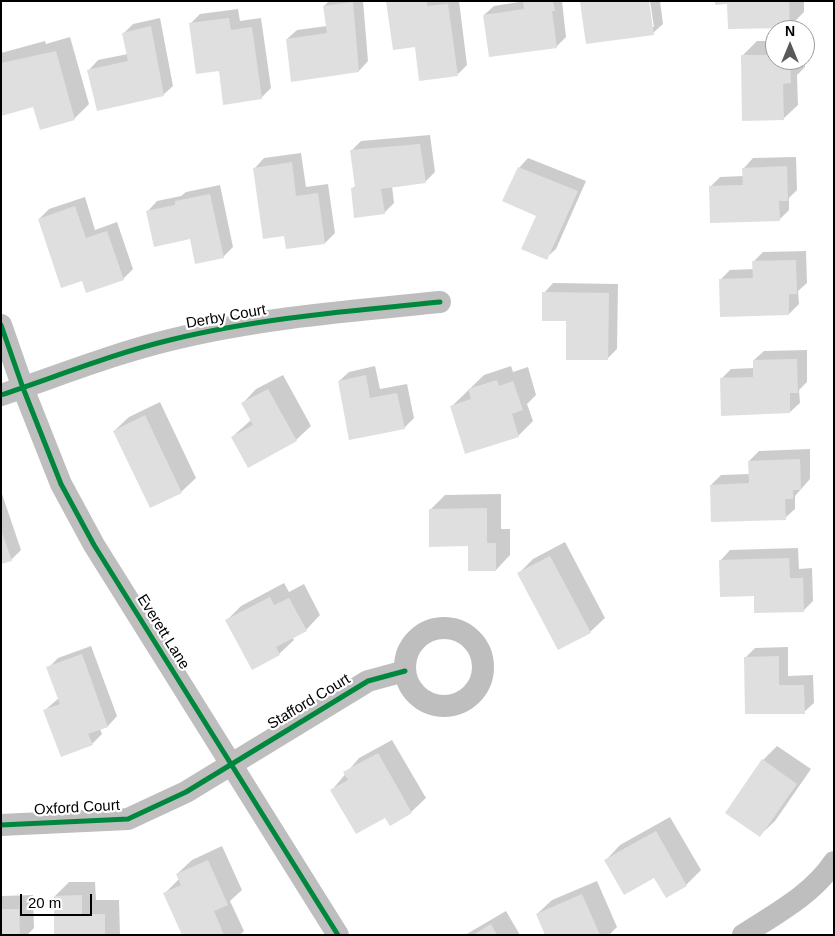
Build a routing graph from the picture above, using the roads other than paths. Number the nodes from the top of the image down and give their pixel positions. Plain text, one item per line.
1 (440, 302) dead end
2 (1, 325) edge
3 (23, 388) junction
4 (1, 395) edge
5 (405, 671) dead end
6 (231, 764) junction
7 (1, 825) edge
8 (831, 873) edge
9 (338, 935) edge
10 (743, 935) edge

1 - 3 street, Derby Court
2 - 3 street, Everett Lane
3 - 4 street, Derby Court
3 - 6 street, Everett Lane
5 - 6 street, Stafford Court
6 - 7 street, Oxford Court
6 - 9 street, Everett Lane
8 - 10 street

